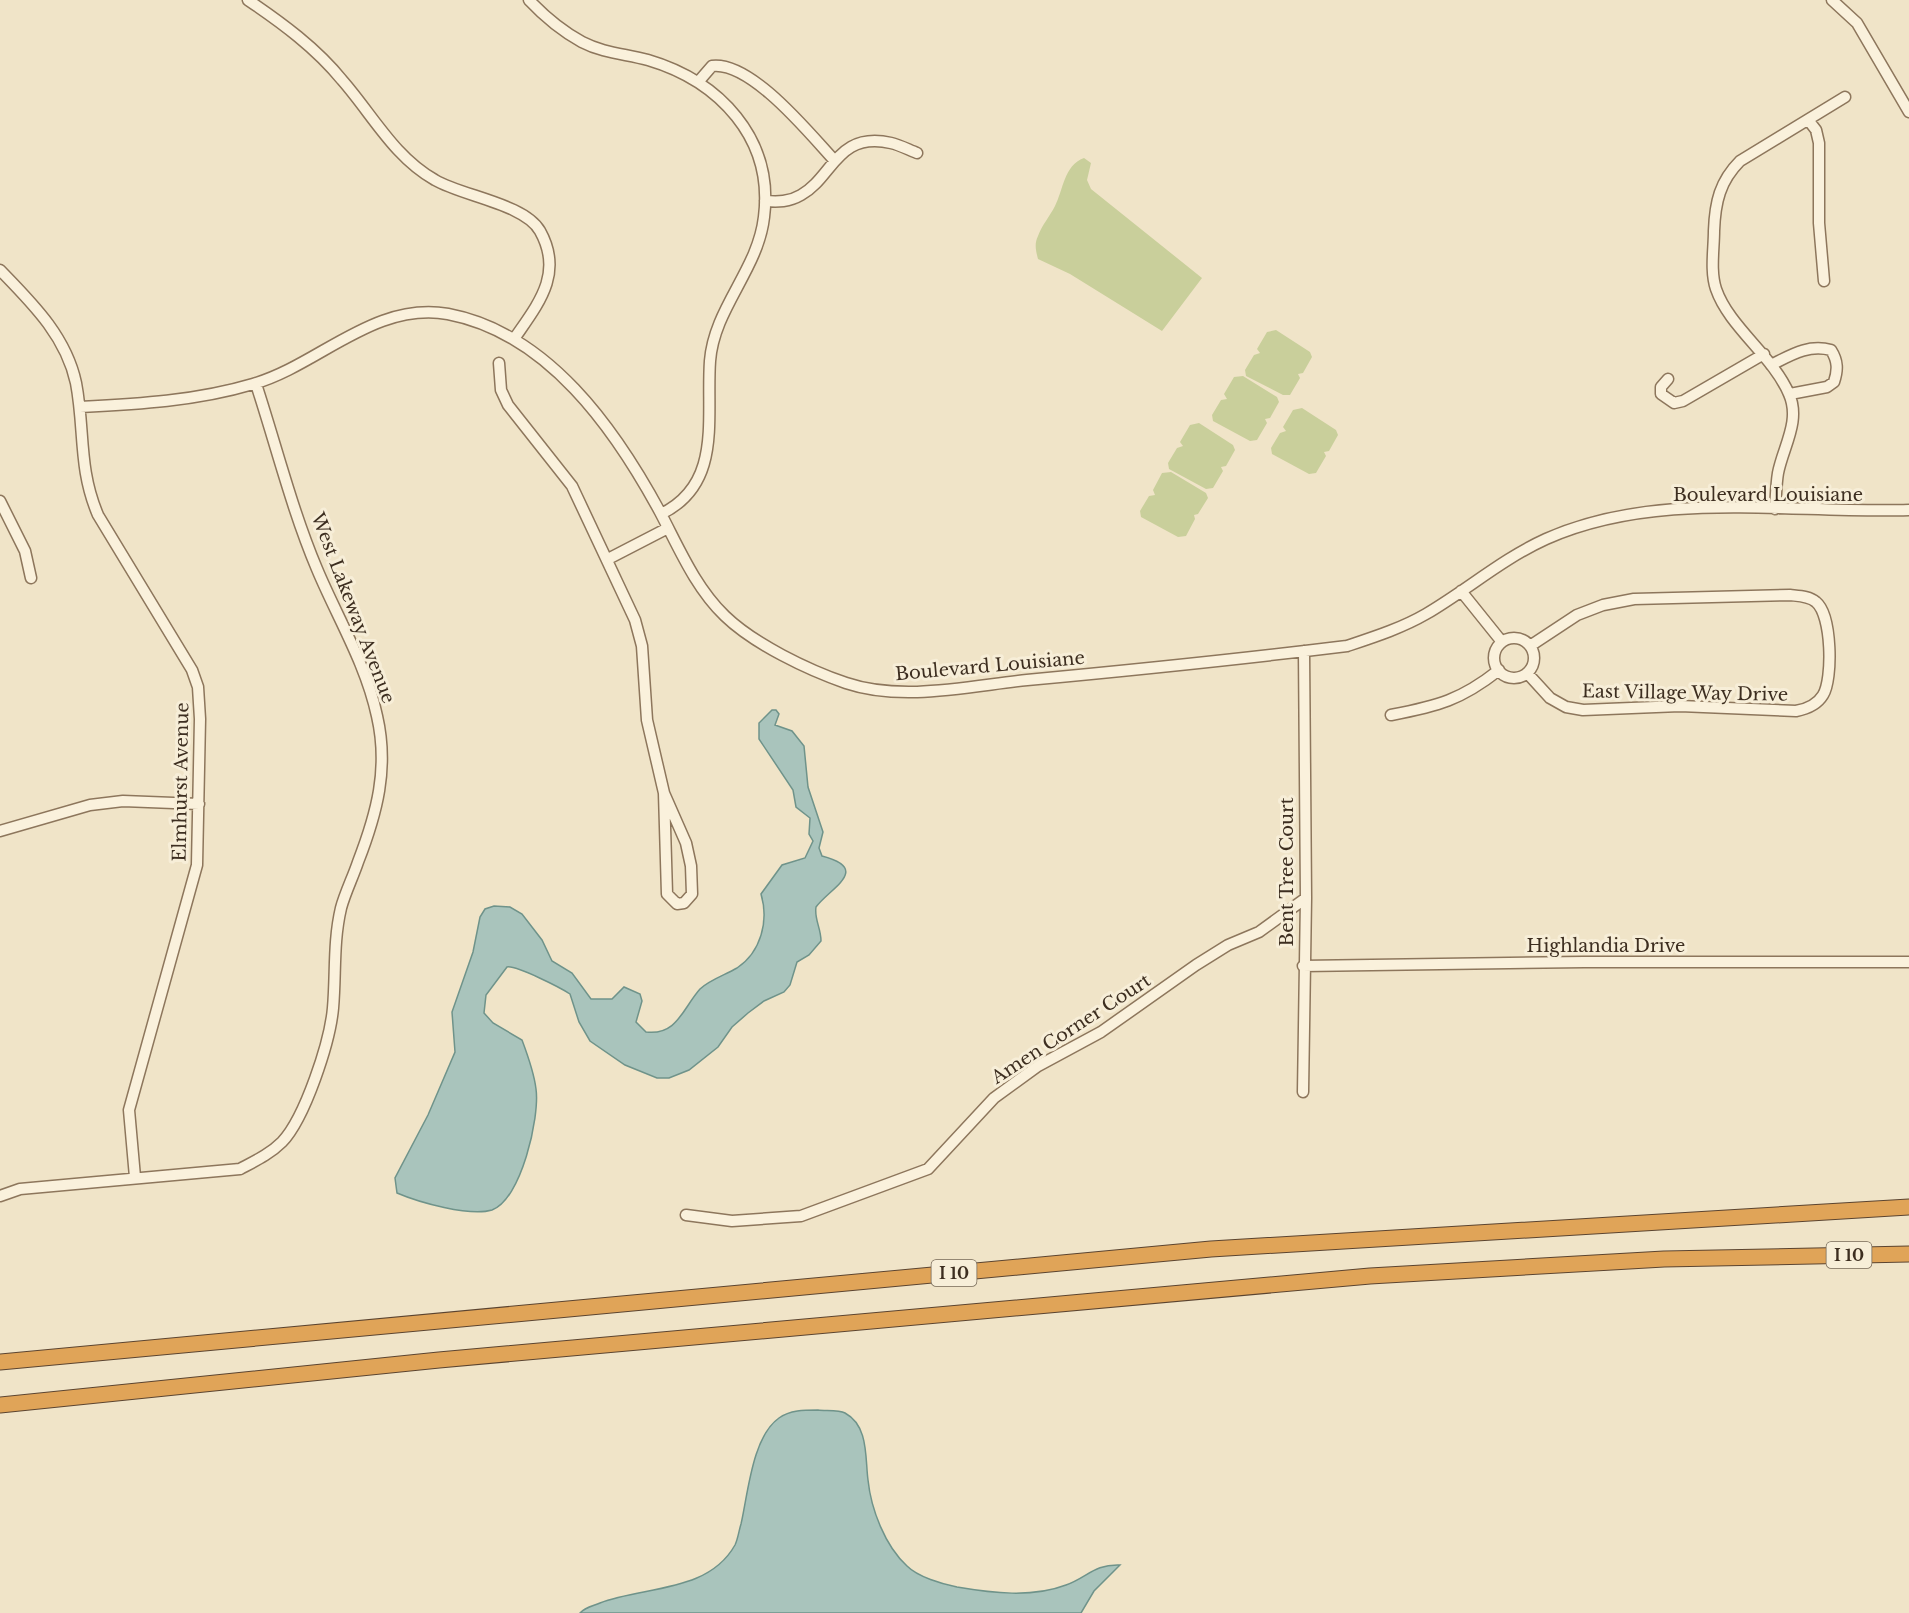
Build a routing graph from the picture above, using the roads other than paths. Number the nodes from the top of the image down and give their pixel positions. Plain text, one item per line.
1 (248, 0) edge
2 (529, 0) edge
3 (1832, 0) edge
4 (699, 81) junction
5 (1845, 97) dead end
6 (1909, 111) edge
7 (1809, 121) junction
8 (917, 153) dead end
9 (834, 160) junction
10 (765, 201) junction
11 (0, 270) edge
12 (10, 280) junction
13 (1824, 281) dead end
14 (0, 288) edge
15 (514, 339) junction
16 (1764, 354) junction
17 (498, 363) dead end
18 (1771, 365) junction
19 (1668, 379) dead end
20 (256, 384) junction
21 (1790, 394) junction
22 (80, 407) junction
23 (0, 501) edge
24 (1775, 510) junction
25 (1909, 510) edge
26 (661, 514) junction
27 (668, 528) junction
28 (608, 559) junction
29 (31, 578) dead end
30 (1461, 591) junction
31 (1502, 642) junction
32 (1530, 646) junction
33 (1304, 651) junction
34 (1499, 670) junction
35 (1527, 673) junction
36 (1391, 715) dead end
37 (664, 793) junction
38 (199, 804) junction
39 (0, 831) edge
40 (1306, 898) junction
41 (1909, 962) edge
42 (1303, 966) junction
43 (1303, 1092) dead end
44 (135, 1177) junction
45 (0, 1196) edge
46 (1909, 1207) edge
47 (686, 1215) dead end
48 (1909, 1254) edge
49 (0, 1362) edge
50 (0, 1405) edge

1 - 15 street
2 - 4 street
3 - 6 street
4 - 9 street
4 - 10 street
5 - 7 street
7 - 13 street
7 - 16 street
8 - 9 street
9 - 10 street
10 - 26 street
11 - 12 street, Elmhurst Avenue
12 - 14 street
12 - 22 street, Elmhurst Avenue
15 - 20 street, Boulevard Louisiane
15 - 26 street, Boulevard Louisiane
16 - 18 street
16 - 19 street
17 - 28 street
18 - 21 street
18 - 21 street
20 - 22 street, Boulevard Louisiane
20 - 44 street, West Lakeway Avenue
21 - 24 street
22 - 38 street, Elmhurst Avenue
23 - 29 street
24 - 25 street, Boulevard Louisiane
24 - 30 street, Boulevard Louisiane
26 - 27 street, Boulevard Louisiane
27 - 28 street
27 - 33 street, Boulevard Louisiane
28 - 37 street
30 - 31 street
30 - 33 street, Boulevard Louisiane
31 - 32 street
31 - 34 street
32 - 35 street
32 - 35 street, East Village Way Drive
33 - 40 street, Bent Tree Court
34 - 35 street
34 - 36 street
37 - 37 street
38 - 39 street
38 - 44 street, Elmhurst Avenue
40 - 42 street, Bent Tree Court
40 - 47 street, Amen Corner Court
41 - 42 street, Highlandia Drive
42 - 43 street, Bent Tree Court
44 - 45 street
46 - 49 highway, I 10
48 - 50 highway, I 10

